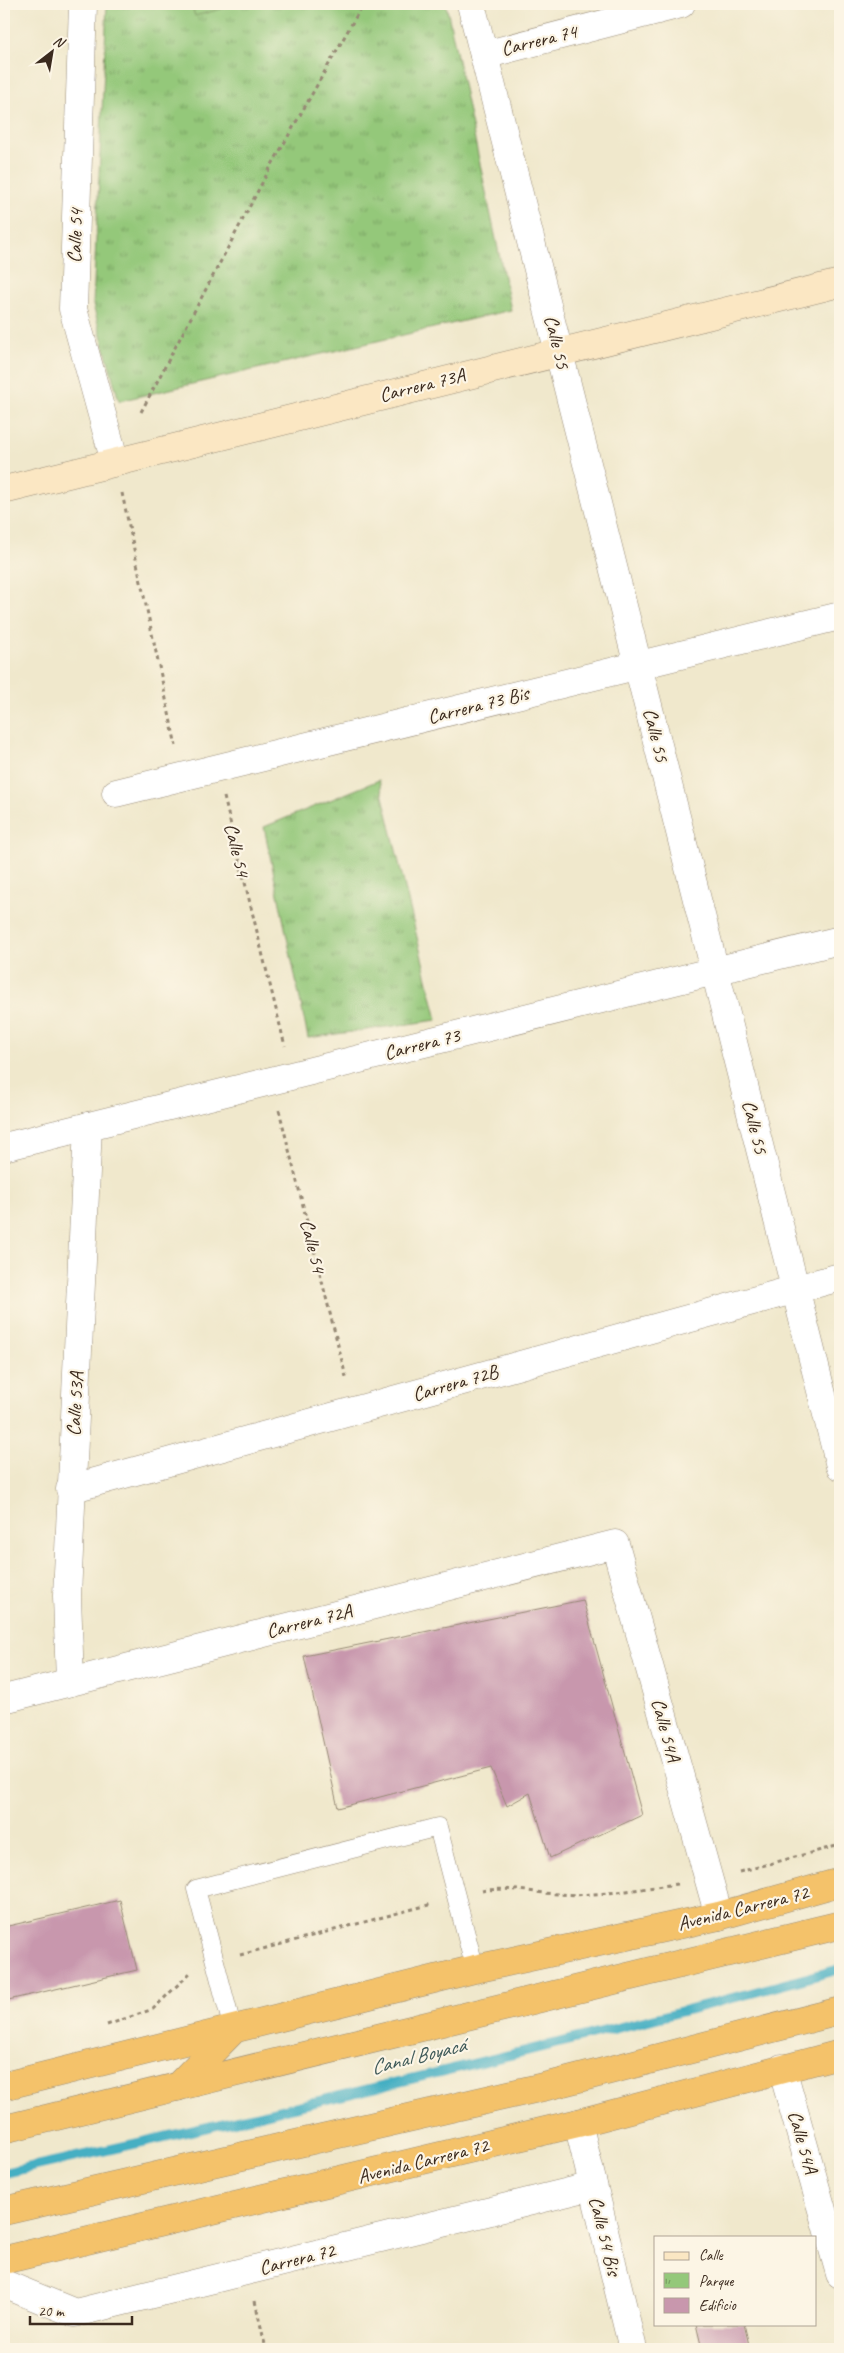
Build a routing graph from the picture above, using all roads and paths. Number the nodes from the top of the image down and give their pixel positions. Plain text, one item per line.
1 (83, 4) edge
2 (363, 4) edge
3 (471, 4) edge
4 (681, 4) edge
5 (484, 55) junction
6 (840, 283) edge
7 (560, 352) junction
8 (141, 412) dead end
9 (118, 473) junction
10 (4, 490) edge
11 (840, 616) edge
12 (638, 665) junction
13 (217, 769) junction
14 (183, 777) junction
15 (116, 793) dead end
16 (840, 940) edge
17 (716, 972) junction
18 (282, 1079) junction
19 (88, 1126) junction
20 (4, 1147) edge
21 (840, 1276) edge
22 (795, 1288) junction
23 (354, 1411) junction
24 (840, 1466) edge
25 (70, 1489) junction
26 (615, 1544) joint
27 (70, 1682) junction
28 (4, 1699) edge
29 (840, 1845) edge
30 (708, 1881) junction
31 (840, 1882) edge
32 (456, 1897) junction
33 (719, 1916) junction
34 (840, 1925) edge
35 (814, 1933) junction
36 (215, 1962) junction
37 (475, 1969) junction
38 (840, 2011) edge
39 (106, 2026) dead end
40 (233, 2030) junction
41 (840, 2054) edge
42 (782, 2068) junction
43 (4, 2086) edge
44 (177, 2087) junction
45 (578, 2123) junction
46 (4, 2129) edge
47 (593, 2186) junction
48 (4, 2211) edge
49 (4, 2260) edge
50 (249, 2271) junction
51 (840, 2274) edge
52 (4, 2284) edge
53 (266, 2349) edge
54 (633, 2349) edge

1 - 9 street, Calle 54
2 - 8 path
3 - 5 street, Calle 55
4 - 5 street, Carrera 74
5 - 7 street, Calle 55
6 - 7 street, Carrera 73A
7 - 9 street, Carrera 73A
7 - 12 street, Calle 55
9 - 10 street, Carrera 73A
9 - 14 path
11 - 12 street, Carrera 73 Bis
12 - 13 street, Carrera 73 Bis
12 - 17 street, Calle 55
13 - 14 street, Carrera 73 Bis
13 - 18 path, Calle 54
14 - 15 street, Carrera 73 Bis
16 - 17 street, Carrera 73
17 - 18 street, Carrera 73
17 - 22 street, Calle 55
18 - 19 street, Carrera 73
18 - 23 path, Calle 54
19 - 20 street, Carrera 73
19 - 25 street, Calle 53A
21 - 22 street, Carrera 72B
22 - 23 street, Carrera 72B
22 - 24 street, Calle 55
23 - 25 street, Carrera 72B
25 - 27 street, Calle 53A
26 - 27 street, Carrera 72A
26 - 30 street, Calle 54A
27 - 28 street, Carrera 72A
29 - 30 path
30 - 32 path
30 - 33 street, Calle 54A
31 - 33 highway, Avenida Carrera 72
32 - 36 path
32 - 36 lane
32 - 37 lane
33 - 35 highway
33 - 37 highway, Avenida Carrera 72
34 - 35 highway, Avenida Carrera 72
35 - 44 highway, Avenida Carrera 72
36 - 39 path
36 - 40 lane
37 - 40 highway, Avenida Carrera 72
38 - 48 highway
40 - 43 highway, Avenida Carrera 72
40 - 44 highway
41 - 42 highway, Avenida Carrera 72
42 - 45 highway, Avenida Carrera 72
42 - 51 street, Calle 54A
44 - 46 highway, Avenida Carrera 72
45 - 47 street, Calle 54 Bis
45 - 49 highway, Avenida Carrera 72
47 - 50 street, Carrera 72
47 - 54 street, Calle 54 Bis
50 - 52 street, Carrera 72
50 - 53 path

